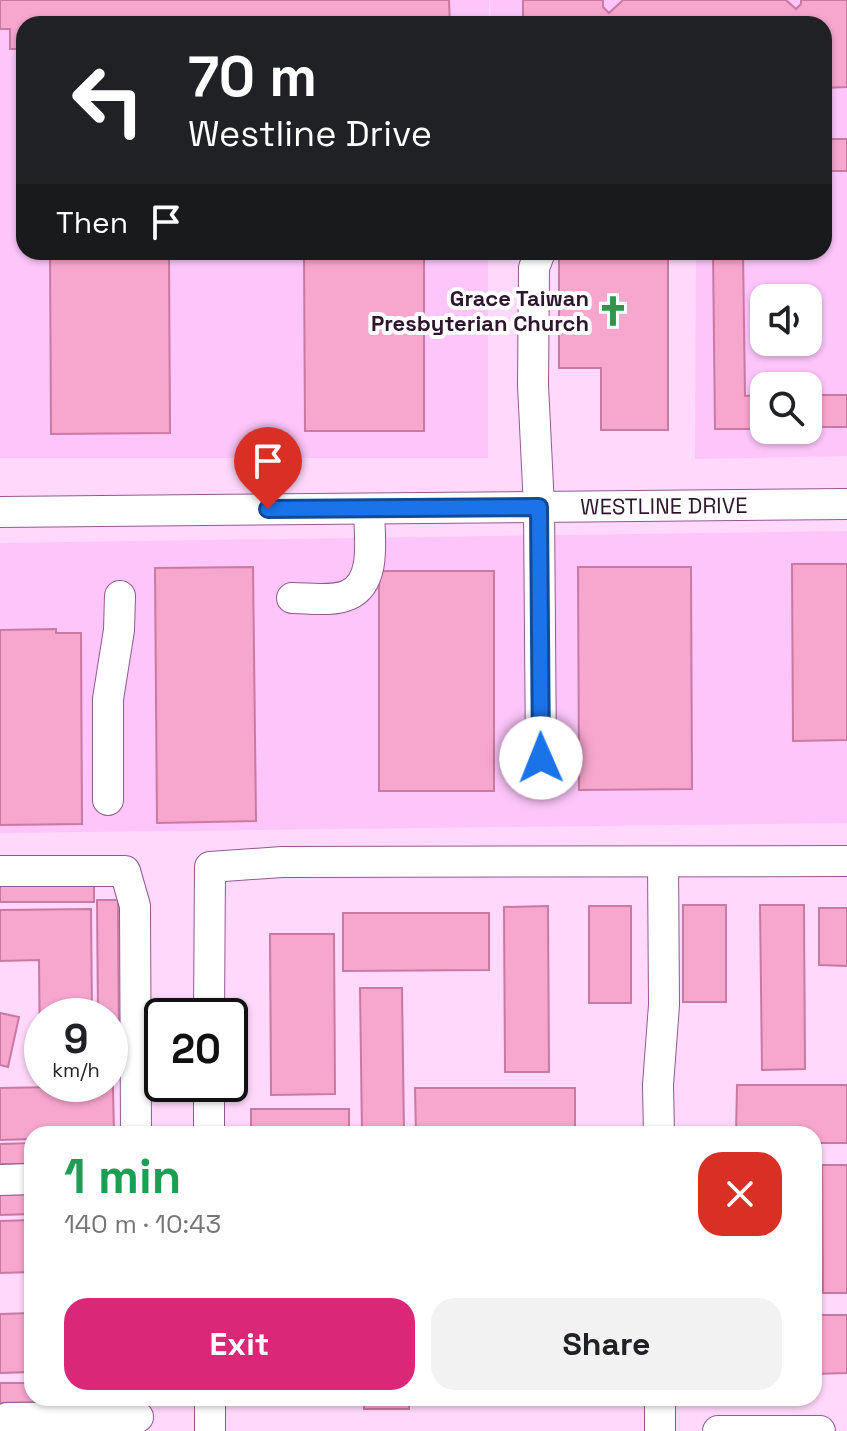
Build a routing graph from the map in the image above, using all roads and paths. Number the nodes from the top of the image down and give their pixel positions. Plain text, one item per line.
1 (537, 260) edge
2 (847, 504) edge
3 (539, 507) junction
4 (369, 509) junction
5 (0, 512) edge
6 (120, 596) dead end
7 (292, 598) dead end
8 (541, 758) dead end
9 (108, 800) dead end
10 (847, 861) edge
11 (663, 862) junction
12 (0, 871) edge
13 (209, 998) edge
14 (209, 1102) edge
15 (136, 1126) edge
16 (209, 1126) edge
17 (659, 1126) edge
18 (24, 1179) edge
19 (0, 1180) edge
20 (210, 1406) edge
21 (660, 1406) edge
22 (138, 1415) edge
23 (7, 1418) dead end
24 (210, 1431) edge
25 (660, 1431) edge
26 (718, 1431) edge
27 (820, 1431) edge

1 - 3 street
2 - 3 street, WESTLINE DRIVE
3 - 4 street, WESTLINE DRIVE
3 - 8 street
4 - 5 street, WESTLINE DRIVE
4 - 7 street
6 - 9 street
10 - 11 street
11 - 13 street
11 - 17 street
12 - 15 street
14 - 16 street
18 - 19 street
20 - 24 street
21 - 25 street
22 - 23 street
26 - 27 street

